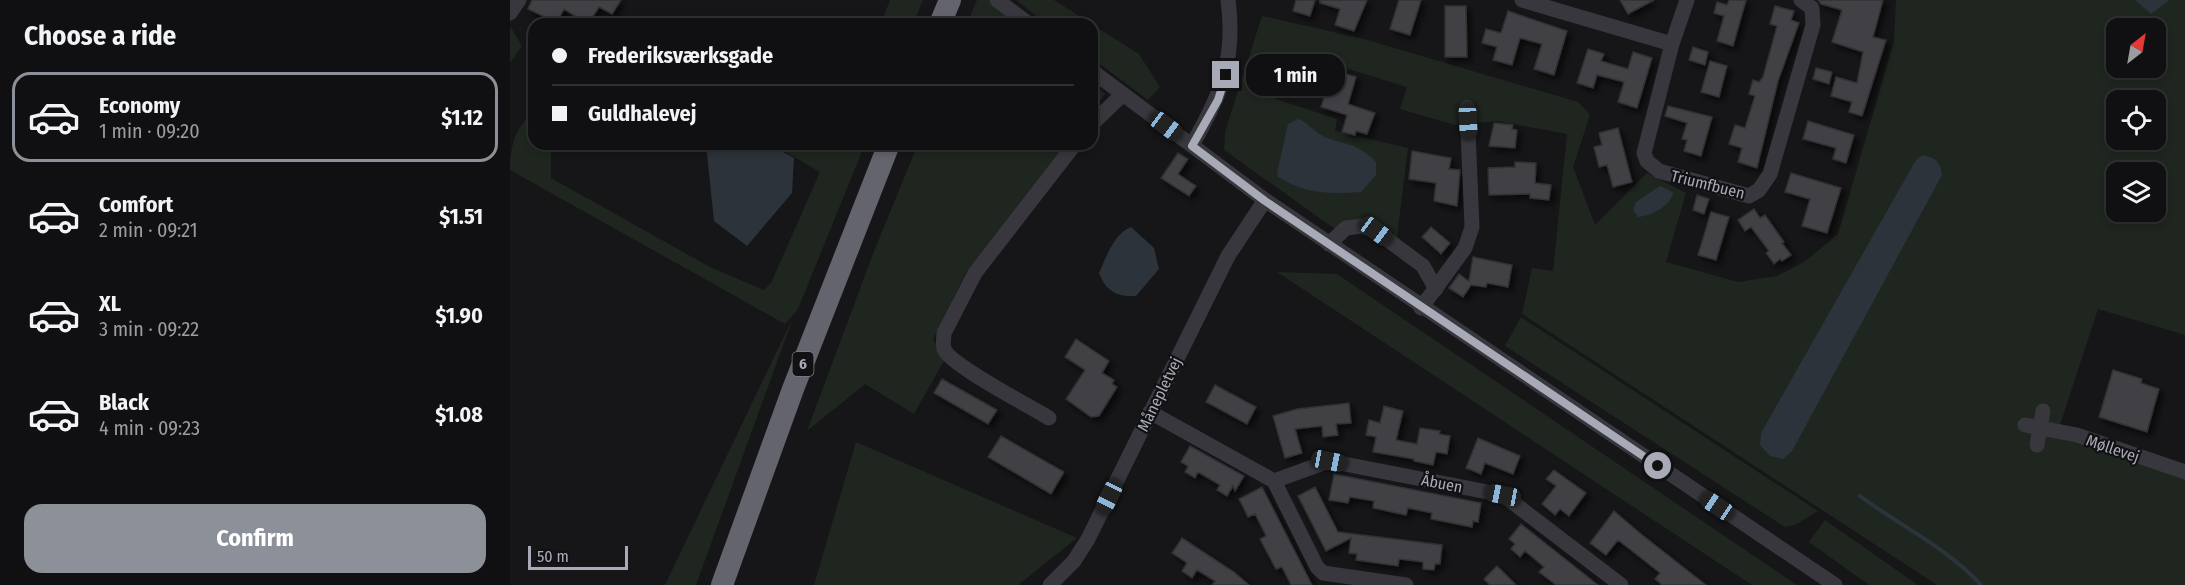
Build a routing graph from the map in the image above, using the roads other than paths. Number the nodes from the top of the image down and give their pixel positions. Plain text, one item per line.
1 (519, 0) edge
2 (950, 0) edge
3 (997, 0) edge
4 (1228, 0) edge
5 (1522, 0) edge
6 (1687, 0) edge
7 (1802, 0) edge
8 (510, 14) edge
9 (942, 18) edge
10 (1021, 18) edge
11 (1672, 44) junction
12 (1098, 75) edge
13 (1123, 94) junction
14 (1467, 107) dead end
15 (1098, 118) edge
16 (1192, 146) junction
17 (888, 150) edge
18 (1070, 150) edge
19 (1265, 201) junction
20 (1329, 244) junction
21 (1436, 289) junction
22 (1421, 308) junction
23 (2043, 411) dead end
24 (1150, 412) junction
25 (1049, 418) dead end
26 (2032, 426) junction
27 (2037, 445) dead end
28 (2185, 472) edge
29 (1274, 481) junction
30 (722, 585) edge
31 (1050, 585) edge
32 (1406, 585) edge
33 (1621, 585) edge
34 (1835, 585) edge

1 - 8 street
2 - 9 highway
3 - 10 street
4 - 16 street
5 - 11 street
6 - 11 street, Triumfbuen
7 - 11 street, Triumfbuen
12 - 13 street
13 - 15 street
13 - 16 street
14 - 21 street
16 - 19 street
17 - 30 highway, 6
18 - 25 street
19 - 20 street
19 - 24 street, Månepletvej
20 - 21 street
20 - 22 street
21 - 22 street
22 - 34 street
23 - 26 street
24 - 29 street
24 - 31 street, Månepletvej
26 - 27 street
26 - 28 street, Møllevej
29 - 32 street
29 - 33 street, Åbuen

